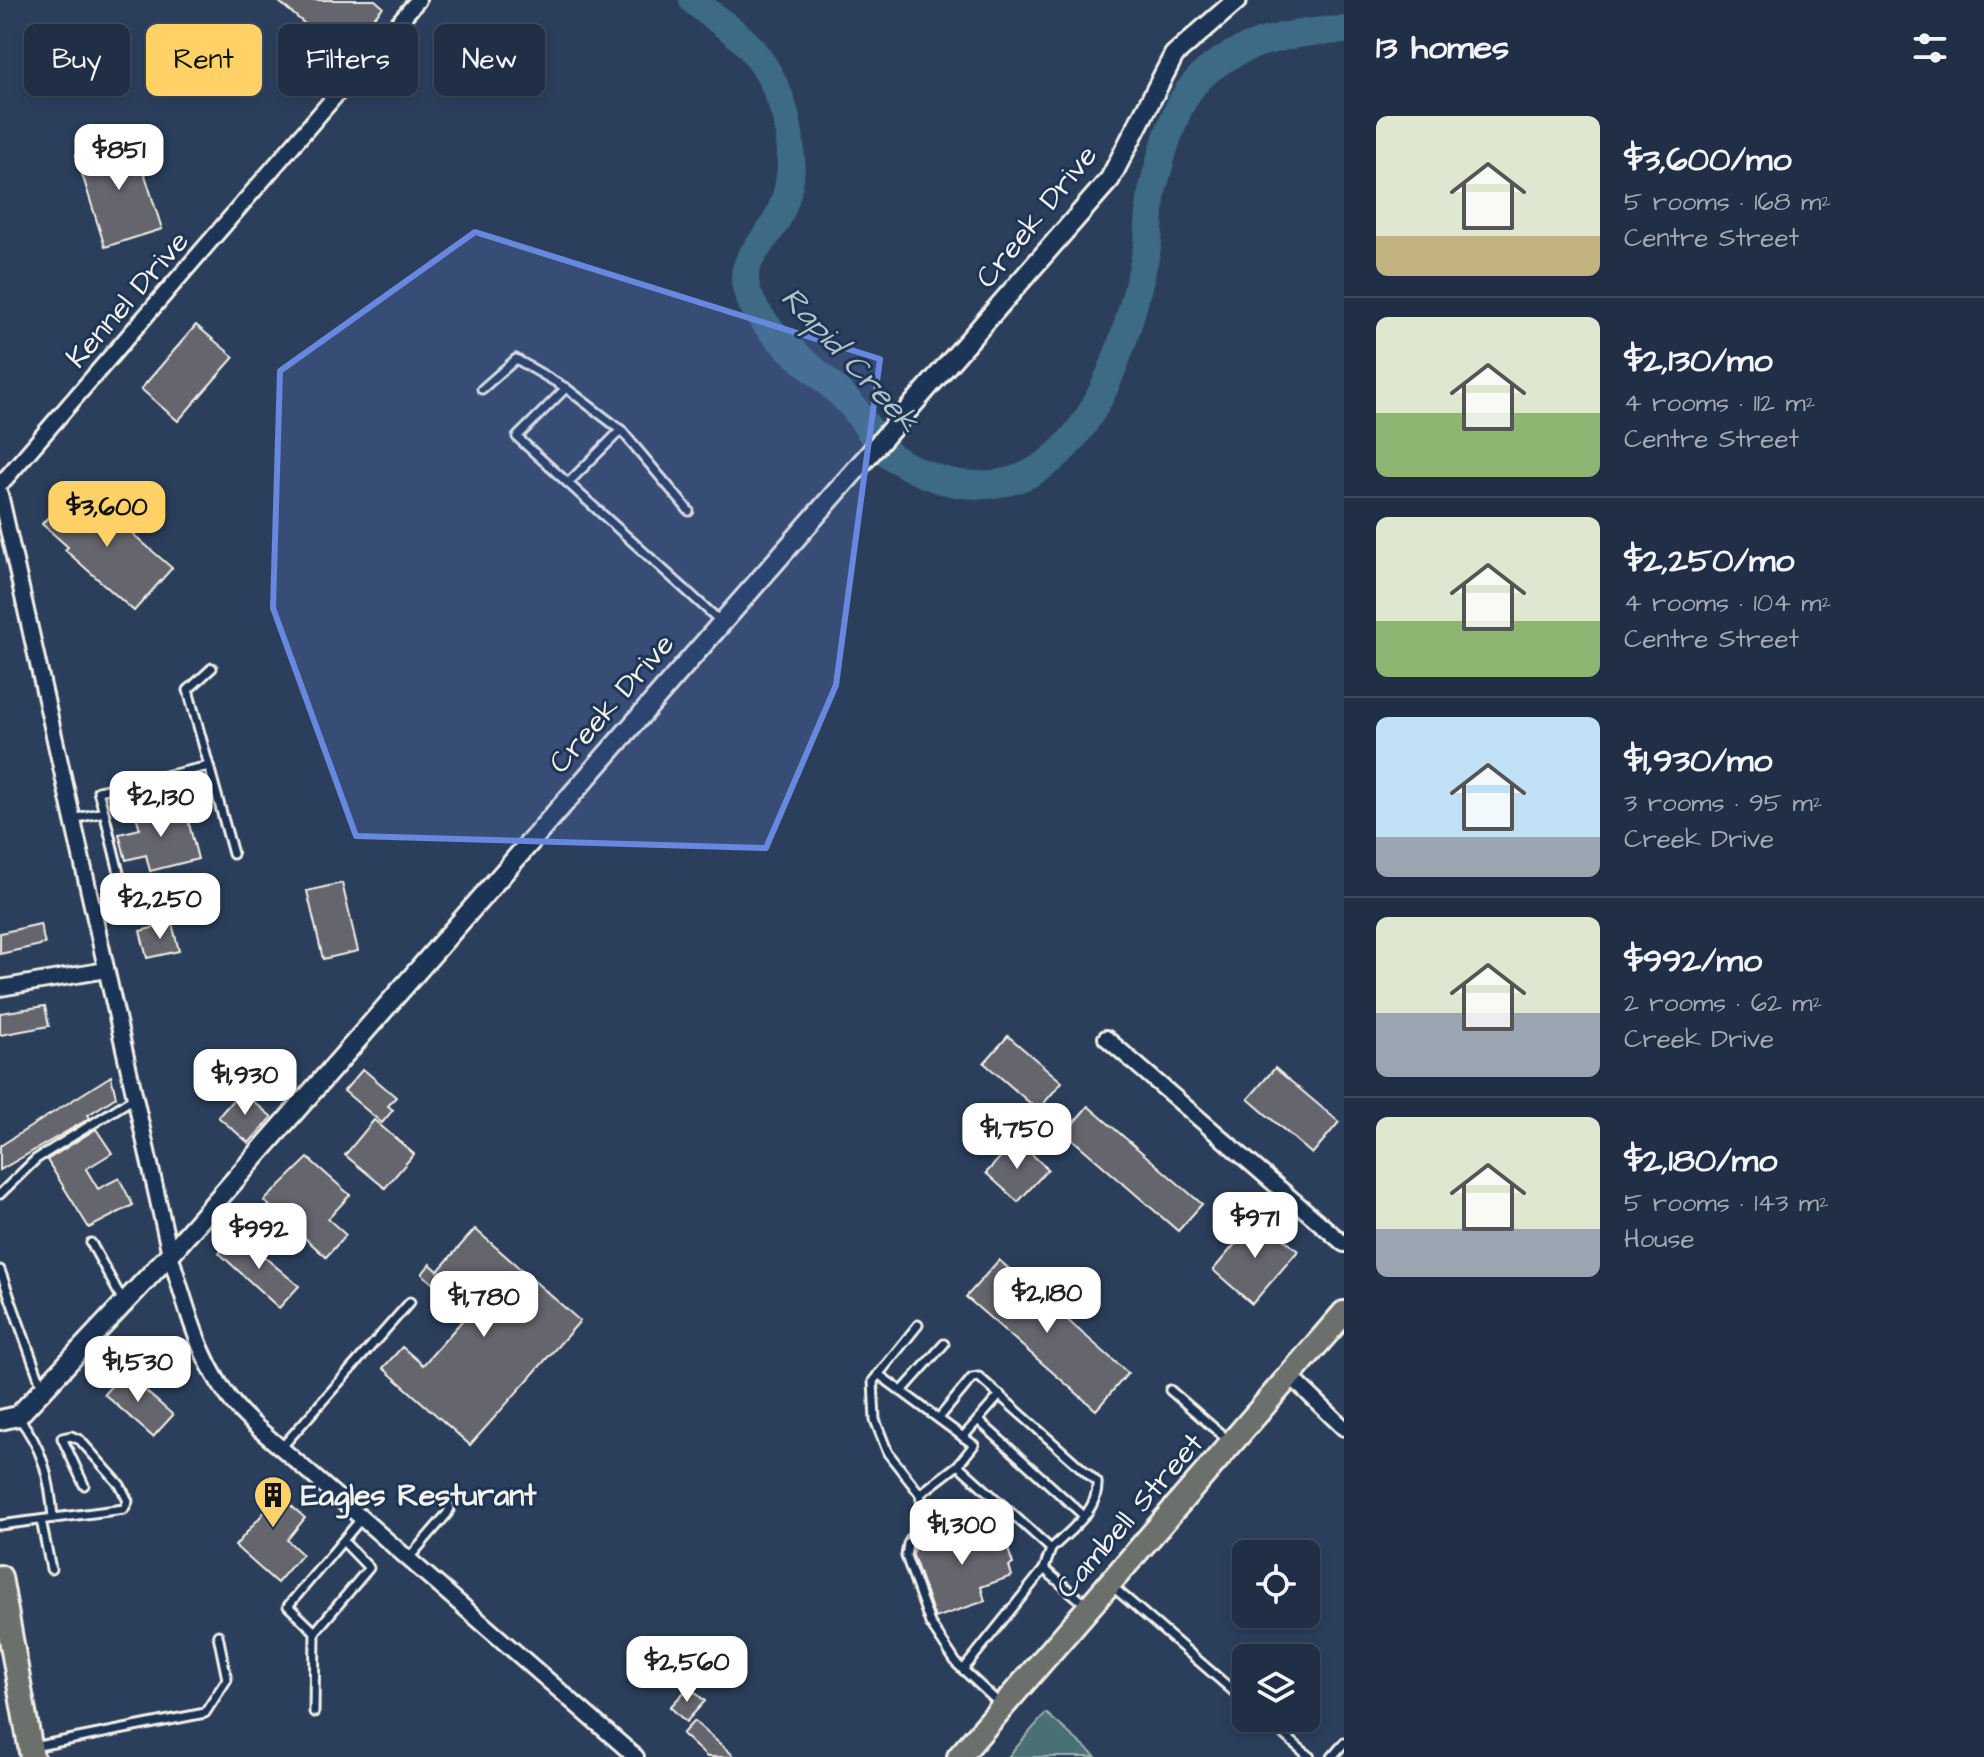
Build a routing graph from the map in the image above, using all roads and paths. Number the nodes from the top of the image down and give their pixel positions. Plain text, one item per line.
1 (418, 0) edge
2 (1237, 0) edge
3 (566, 388) junction
4 (482, 389) dead end
5 (621, 430) junction
6 (568, 483) junction
7 (0, 485) edge
8 (0, 494) edge
9 (689, 511) dead end
10 (720, 621) junction
11 (212, 668) dead end
12 (209, 766) junction
13 (104, 812) junction
14 (73, 819) junction
15 (233, 854) dead end
16 (195, 884) dead end
17 (126, 901) junction
18 (93, 910) junction
19 (106, 970) junction
20 (0, 988) edge
21 (1106, 1038) dead end
22 (136, 1097) junction
23 (0, 1194) edge
24 (91, 1243) dead end
25 (1344, 1244) edge
26 (170, 1254) junction
27 (0, 1270) edge
28 (410, 1302) dead end
29 (124, 1303) junction
30 (1344, 1313) edge
31 (918, 1325) dead end
32 (944, 1344) dead end
33 (878, 1374) junction
34 (1289, 1375) junction
35 (43, 1389) junction
36 (1170, 1390) dead end
37 (902, 1391) junction
38 (1000, 1395) junction
39 (9, 1418) edge
40 (939, 1418) junction
41 (978, 1420) junction
42 (1344, 1428) edge
43 (963, 1437) junction
44 (1231, 1442) junction
45 (281, 1448) junction
46 (958, 1465) junction
47 (84, 1485) dead end
48 (920, 1494) junction
49 (446, 1496) dead end
50 (1084, 1516) junction
51 (53, 1518) junction
52 (361, 1519) junction
53 (41, 1520) junction
54 (0, 1525) edge
55 (343, 1541) junction
56 (1051, 1549) junction
57 (407, 1560) junction
58 (51, 1569) dead end
59 (1044, 1569) junction
60 (0, 1577) edge
61 (1109, 1583) junction
62 (1088, 1608) junction
63 (315, 1632) junction
64 (218, 1635) dead end
65 (963, 1670) junction
66 (1232, 1690) edge
67 (1002, 1707) junction
68 (314, 1712) dead end
69 (1281, 1732) edge
70 (1344, 1743) edge
71 (32, 1752) edge
72 (636, 1757) edge
73 (959, 1757) edge
74 (1310, 1757) edge
75 (1332, 1757) edge

1 - 7 street, Kennel Drive
2 - 10 street, Creek Drive
3 - 4 lane
3 - 5 lane
3 - 6 lane
5 - 6 lane
5 - 9 lane
6 - 10 lane
8 - 14 street
10 - 26 street, Creek Drive
11 - 12 lane
12 - 13 lane
12 - 15 lane
13 - 14 lane
13 - 17 lane
14 - 18 street
16 - 17 lane
17 - 18 lane
18 - 19 street
19 - 20 street
19 - 22 street
21 - 25 street
22 - 23 lane
22 - 26 street
24 - 29 lane
26 - 29 street, Creek Drive
26 - 45 street
27 - 35 lane
28 - 45 lane
29 - 35 street, Creek Drive
30 - 34 main road, Cambell Street
31 - 33 lane
32 - 37 lane
33 - 37 lane
33 - 48 lane
34 - 42 street
34 - 44 main road, Cambell Street
35 - 39 street, Creek Drive
36 - 44 lane
37 - 40 lane
38 - 40 lane
38 - 41 lane
38 - 50 lane
39 - 51 lane
40 - 43 lane
41 - 43 lane
41 - 50 lane
43 - 46 lane
44 - 61 main road, Cambell Street
45 - 52 street
46 - 48 lane
46 - 56 lane
47 - 51 lane
48 - 65 lane
49 - 57 lane
50 - 56 lane
51 - 53 lane
52 - 55 lane
52 - 57 street
53 - 54 lane
53 - 58 lane
55 - 63 lane
55 - 63 lane
56 - 59 lane
57 - 72 street
59 - 62 lane
59 - 65 lane
60 - 71 main road
61 - 62 main road, Cambell Street
61 - 66 lane
62 - 67 main road, Cambell Street
63 - 68 lane
64 - 71 lane
65 - 67 lane
67 - 73 main road, Cambell Street
69 - 74 lane
70 - 75 lane

